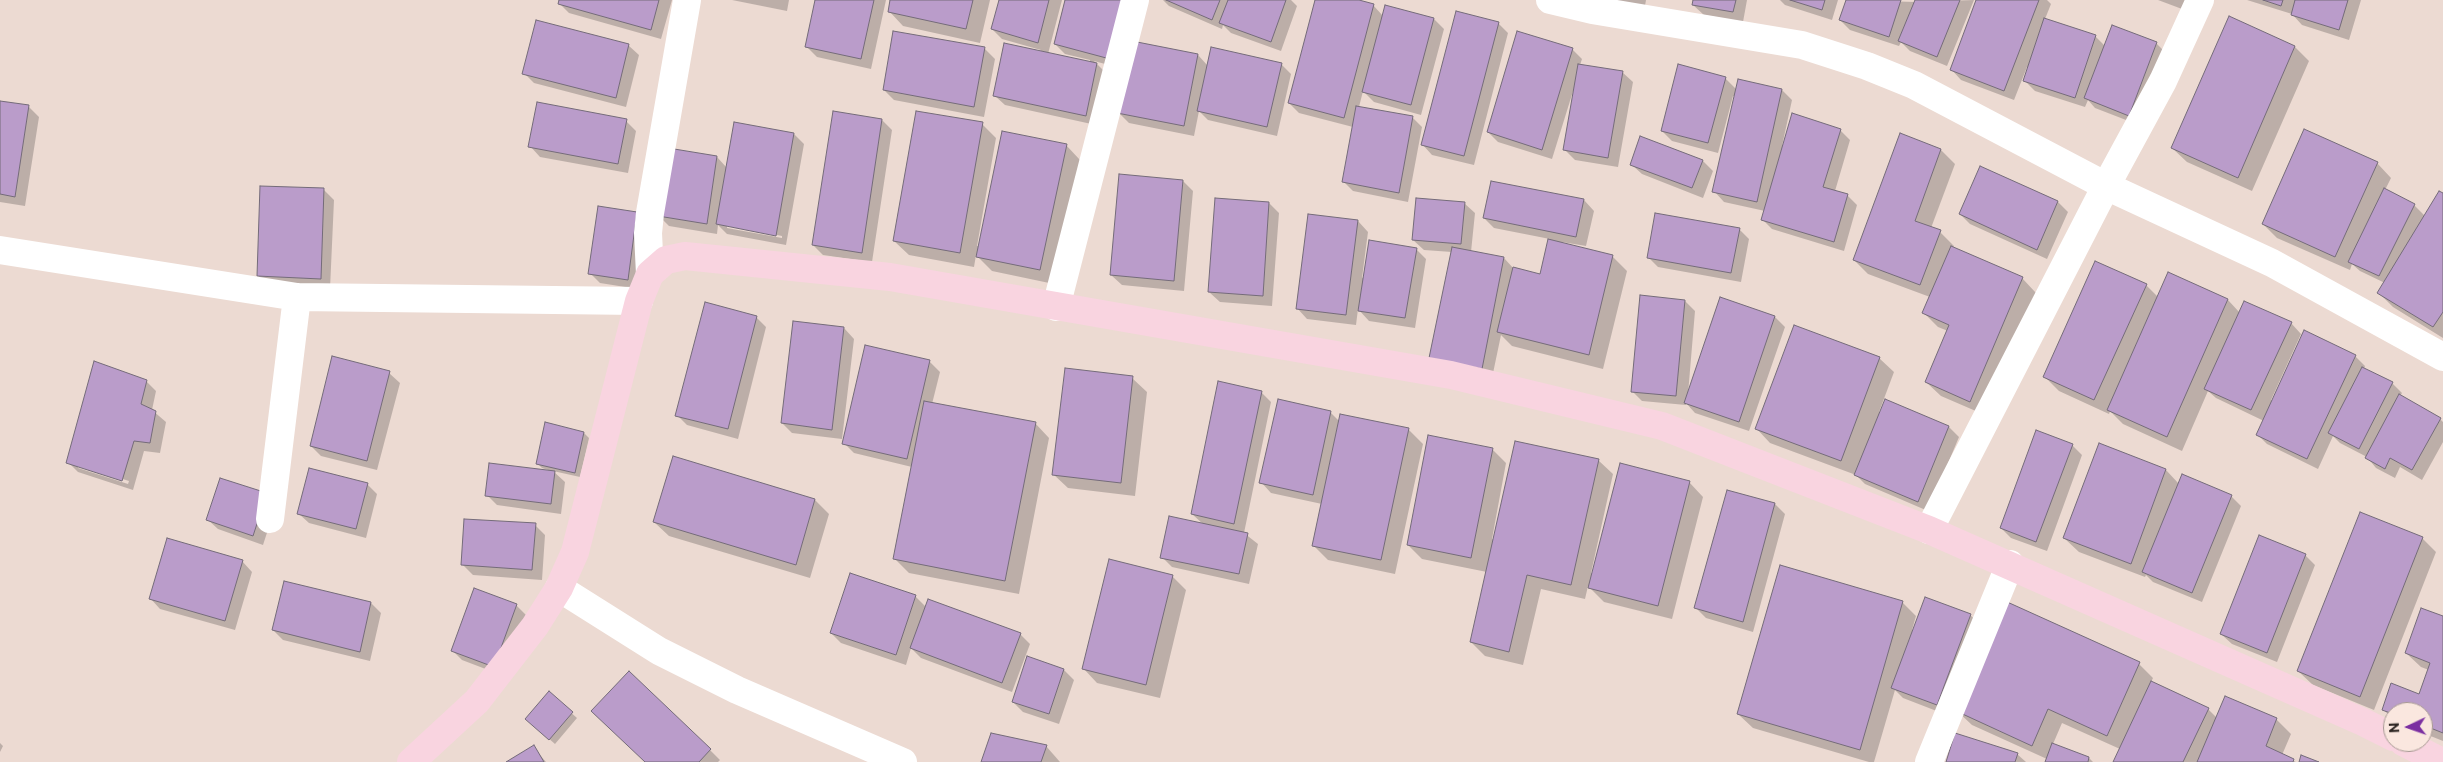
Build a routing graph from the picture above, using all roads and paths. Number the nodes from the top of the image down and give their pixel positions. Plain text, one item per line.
1 (687, 0) edge
2 (1134, 0) edge
3 (1550, 0) edge
4 (2200, 0) edge
5 (2106, 186) junction
6 (0, 250) edge
7 (650, 274) junction
8 (297, 297) junction
9 (639, 301) junction
10 (1056, 307) junction
11 (2443, 357) edge
12 (270, 519) dead end
13 (1930, 530) junction
14 (2010, 564) junction
15 (558, 588) junction
16 (2383, 732) edge
17 (2422, 752) edge
18 (411, 762) edge
19 (903, 762) edge
20 (1929, 762) edge
21 (2442, 762) edge

1 - 7 street
2 - 10 street
3 - 5 street
4 - 5 street
5 - 11 street
5 - 13 street
6 - 8 street
7 - 9 street
7 - 10 street
8 - 9 street
8 - 12 street
9 - 15 street
10 - 13 street
13 - 14 street
14 - 16 street
14 - 20 street
15 - 18 street
15 - 19 street
17 - 21 street

